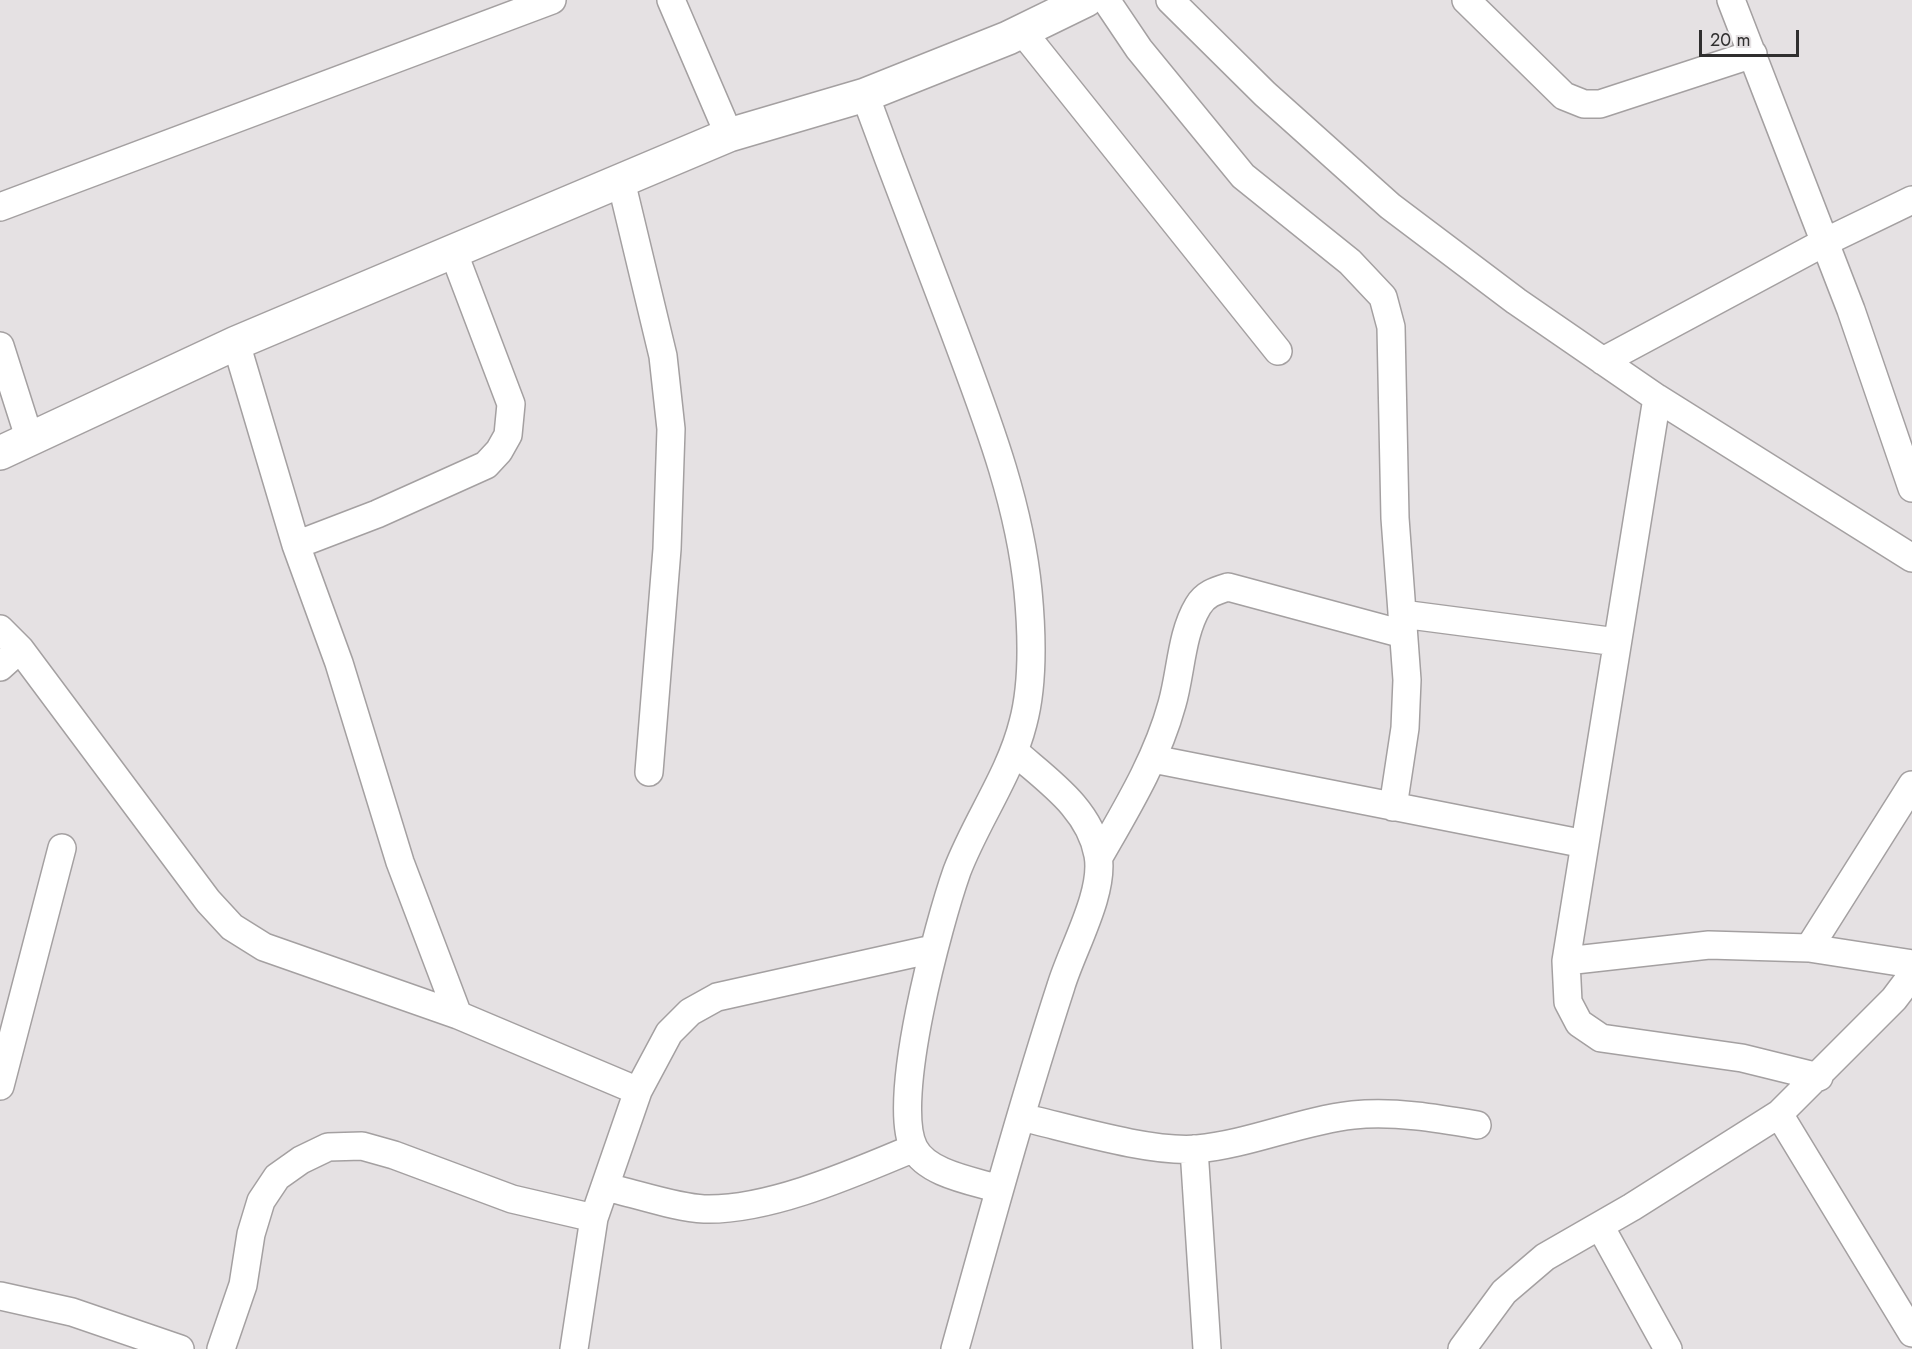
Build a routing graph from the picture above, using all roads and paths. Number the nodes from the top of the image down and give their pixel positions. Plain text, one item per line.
1 (552, 0) edge
2 (671, 0) edge
3 (1086, 0) edge
4 (1106, 0) edge
5 (1170, 0) edge
6 (1466, 0) edge
7 (1731, 0) edge
8 (1022, 31) junction
9 (1753, 54) junction
10 (865, 95) junction
11 (729, 135) junction
12 (621, 181) junction
13 (1912, 200) edge
14 (0, 207) edge
15 (1825, 242) junction
16 (453, 251) junction
17 (236, 343) junction
18 (0, 346) edge
19 (1278, 351) dead end
20 (1603, 361) junction
21 (1657, 398) junction
22 (29, 437) junction
23 (0, 453) edge
24 (1912, 488) edge
25 (296, 545) junction
26 (1912, 558) edge
27 (1402, 624) junction
28 (0, 629) edge
29 (1617, 642) junction
30 (20, 649) junction
31 (0, 666) edge
32 (1015, 752) junction
33 (1153, 759) junction
34 (648, 772) dead end
35 (1912, 785) edge
36 (1393, 807) junction
37 (1585, 844) junction
38 (62, 848) dead end
39 (1099, 857) junction
40 (1809, 948) junction
41 (933, 949) junction
42 (1566, 961) junction
43 (1912, 964) edge
44 (1912, 975) edge
45 (458, 1015) junction
46 (1819, 1077) junction
47 (0, 1086) edge
48 (638, 1091) junction
49 (1779, 1114) junction
50 (1021, 1117) junction
51 (1477, 1125) dead end
52 (914, 1148) junction
53 (1194, 1149) junction
54 (605, 1187) junction
55 (999, 1189) junction
56 (594, 1218) junction
57 (1600, 1226) junction
58 (0, 1296) edge
59 (1912, 1333) edge
60 (1457, 1348) edge
61 (180, 1349) edge
62 (221, 1349) edge
63 (574, 1349) edge
64 (955, 1349) edge
65 (1207, 1349) edge
66 (1668, 1349) edge

1 - 14 street
2 - 11 street
3 - 8 street
4 - 27 street
5 - 20 street
6 - 9 street
7 - 9 street
8 - 10 street
8 - 19 street
9 - 15 street
10 - 11 street
10 - 32 street
11 - 12 street
12 - 16 street
12 - 34 street
13 - 15 street
15 - 20 street
15 - 24 street
16 - 17 street
16 - 25 street
17 - 22 street
17 - 25 street
18 - 22 street
20 - 21 street
21 - 26 street
21 - 29 street
22 - 23 street
25 - 45 street
27 - 29 street
27 - 33 street
27 - 36 street
28 - 30 street
29 - 37 street
30 - 31 street
30 - 45 street
32 - 39 street
32 - 41 street
33 - 36 street
33 - 39 street
35 - 40 street
36 - 37 street
37 - 42 street
38 - 47 street
39 - 50 street
40 - 42 street
40 - 43 street
41 - 48 street
41 - 52 street
42 - 46 street
44 - 46 street
45 - 48 street
46 - 49 street
48 - 54 street
49 - 57 street
49 - 59 street
50 - 53 street
50 - 55 street
51 - 53 street
52 - 54 street
52 - 55 street
53 - 65 street
54 - 56 street
55 - 64 street
56 - 62 street
56 - 63 street
57 - 60 street
57 - 66 street
58 - 61 street

